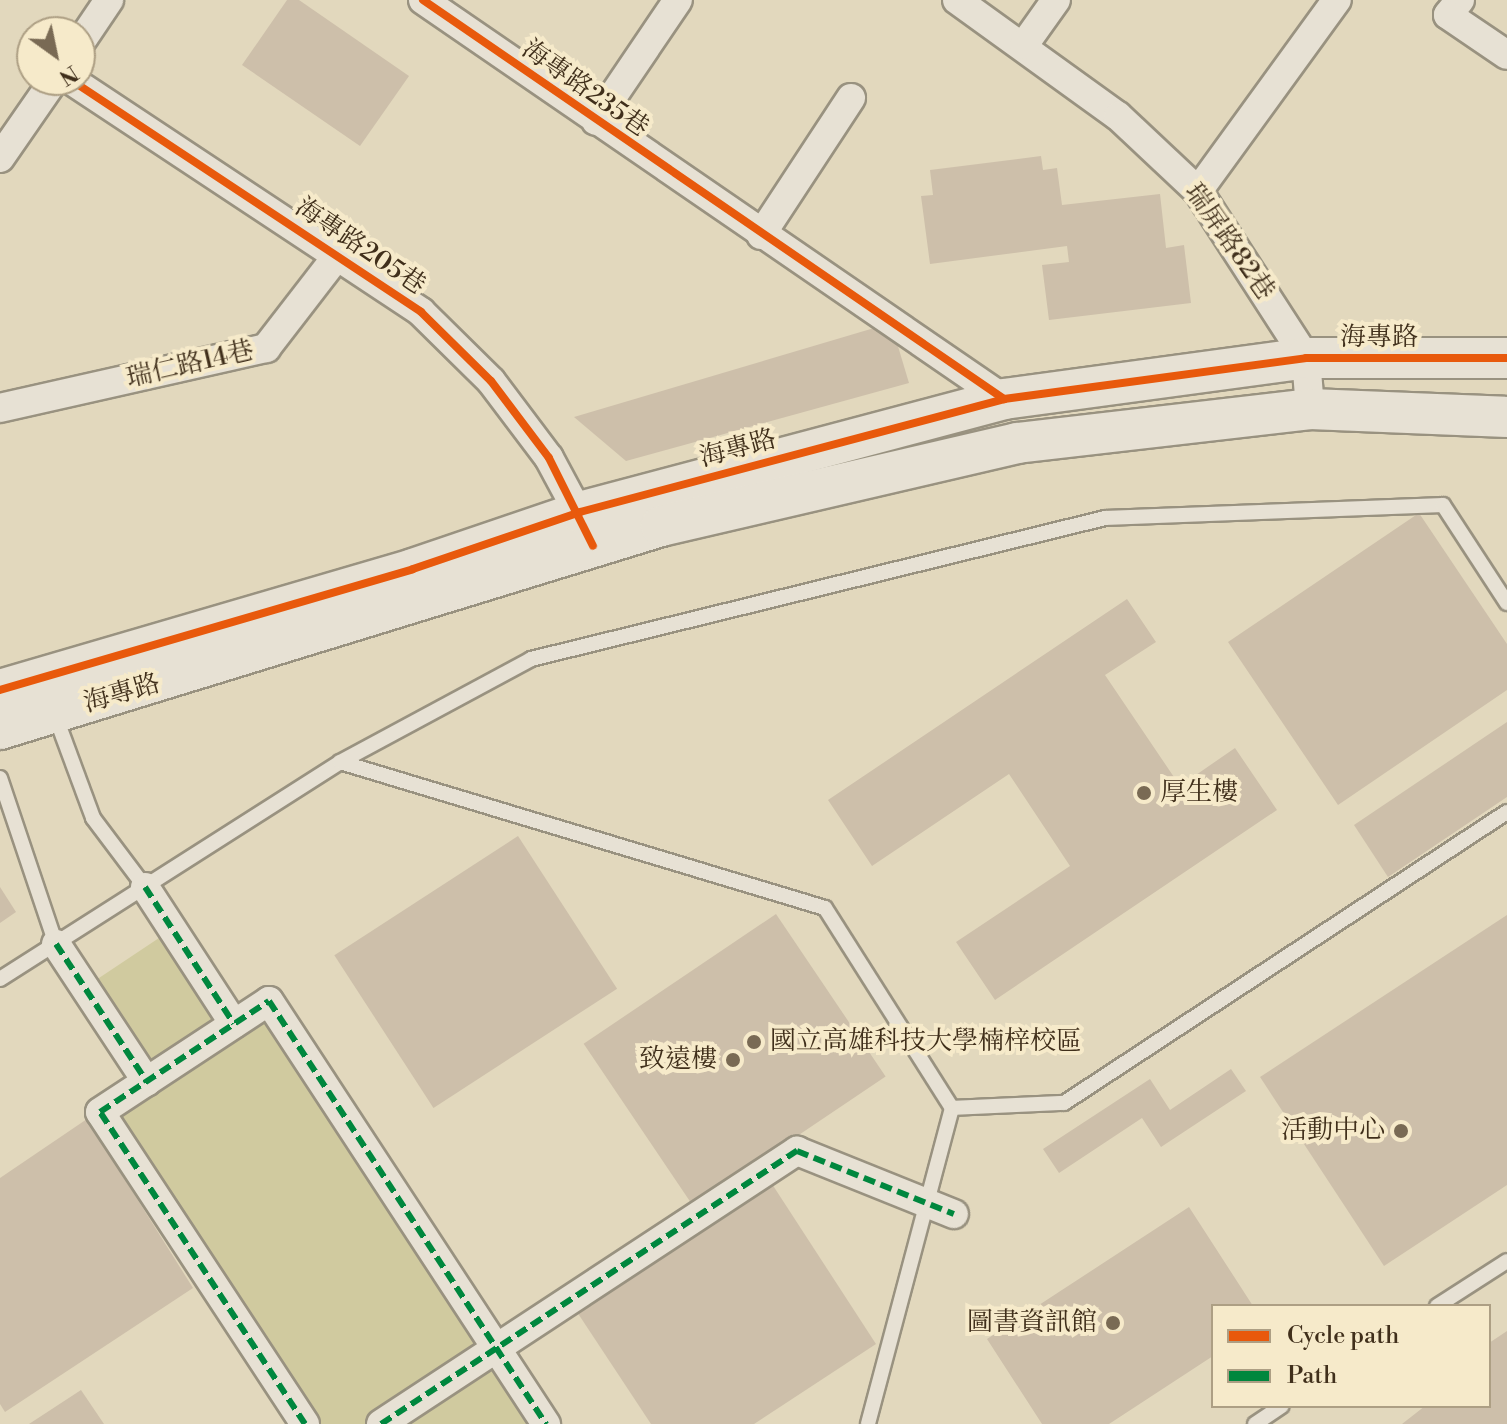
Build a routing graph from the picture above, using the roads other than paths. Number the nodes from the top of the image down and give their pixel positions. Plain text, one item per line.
1 (109, 0) edge
2 (423, 0) edge
3 (678, 0) edge
4 (957, 0) edge
5 (1056, 0) edge
6 (1337, 0) edge
7 (1460, 0) edge
8 (96, 19) edge
9 (1024, 45) junction
10 (1507, 55) edge
11 (43, 96) edge
12 (95, 96) edge
13 (851, 98) dead end
14 (596, 121) junction
15 (0, 158) edge
16 (1198, 191) junction
17 (761, 235) junction
18 (338, 255) junction
19 (1306, 358) junction
20 (1507, 358) edge
21 (0, 408) edge
22 (1310, 409) junction
23 (1507, 417) edge
24 (1010, 421) junction
25 (586, 529) junction
26 (1507, 603) edge
27 (0, 690) edge
28 (55, 713) junction
29 (0, 729) edge
30 (340, 762) junction
31 (0, 778) edge
32 (1507, 812) edge
33 (145, 887) junction
34 (56, 944) junction
35 (0, 979) edge
36 (234, 1024) junction
37 (147, 1082) junction
38 (952, 1108) junction
39 (926, 1204) junction
40 (954, 1214) dead end
41 (1507, 1261) edge
42 (1440, 1304) edge
43 (498, 1350) junction
44 (1279, 1408) edge
45 (305, 1424) edge
46 (381, 1424) edge
47 (546, 1424) edge
48 (868, 1424) edge
49 (1255, 1424) edge

1 - 8 street
2 - 14 street, 海專路235巷
3 - 14 street
4 - 9 street, 瑞屏路82巷
5 - 9 street
6 - 16 street
7 - 10 street
9 - 16 street, 瑞屏路82巷
11 - 15 street
12 - 18 street, 海專路205巷
13 - 17 street
14 - 17 street, 海專路235巷
16 - 19 street, 瑞屏路82巷
17 - 24 street, 海專路235巷
18 - 21 street, 瑞仁路14巷
18 - 25 street, 海專路205巷
19 - 20 street, 海專路
19 - 22 street, 瑞屏路82巷
19 - 24 street, 海專路
22 - 23 street, 海專路
22 - 24 street, 海專路
24 - 25 street, 海專路
25 - 27 street, 海專路
25 - 28 street, 海專路
26 - 30 lane
28 - 29 street, 海專路
28 - 33 lane
30 - 33 lane
30 - 38 lane
31 - 34 lane
32 - 38 lane
33 - 34 lane
33 - 36 street
34 - 35 lane
34 - 37 street
36 - 37 street
36 - 43 street
37 - 45 street
38 - 39 lane
39 - 40 street
39 - 43 street
39 - 48 lane
41 - 42 lane
43 - 46 street
43 - 47 street
44 - 49 lane

